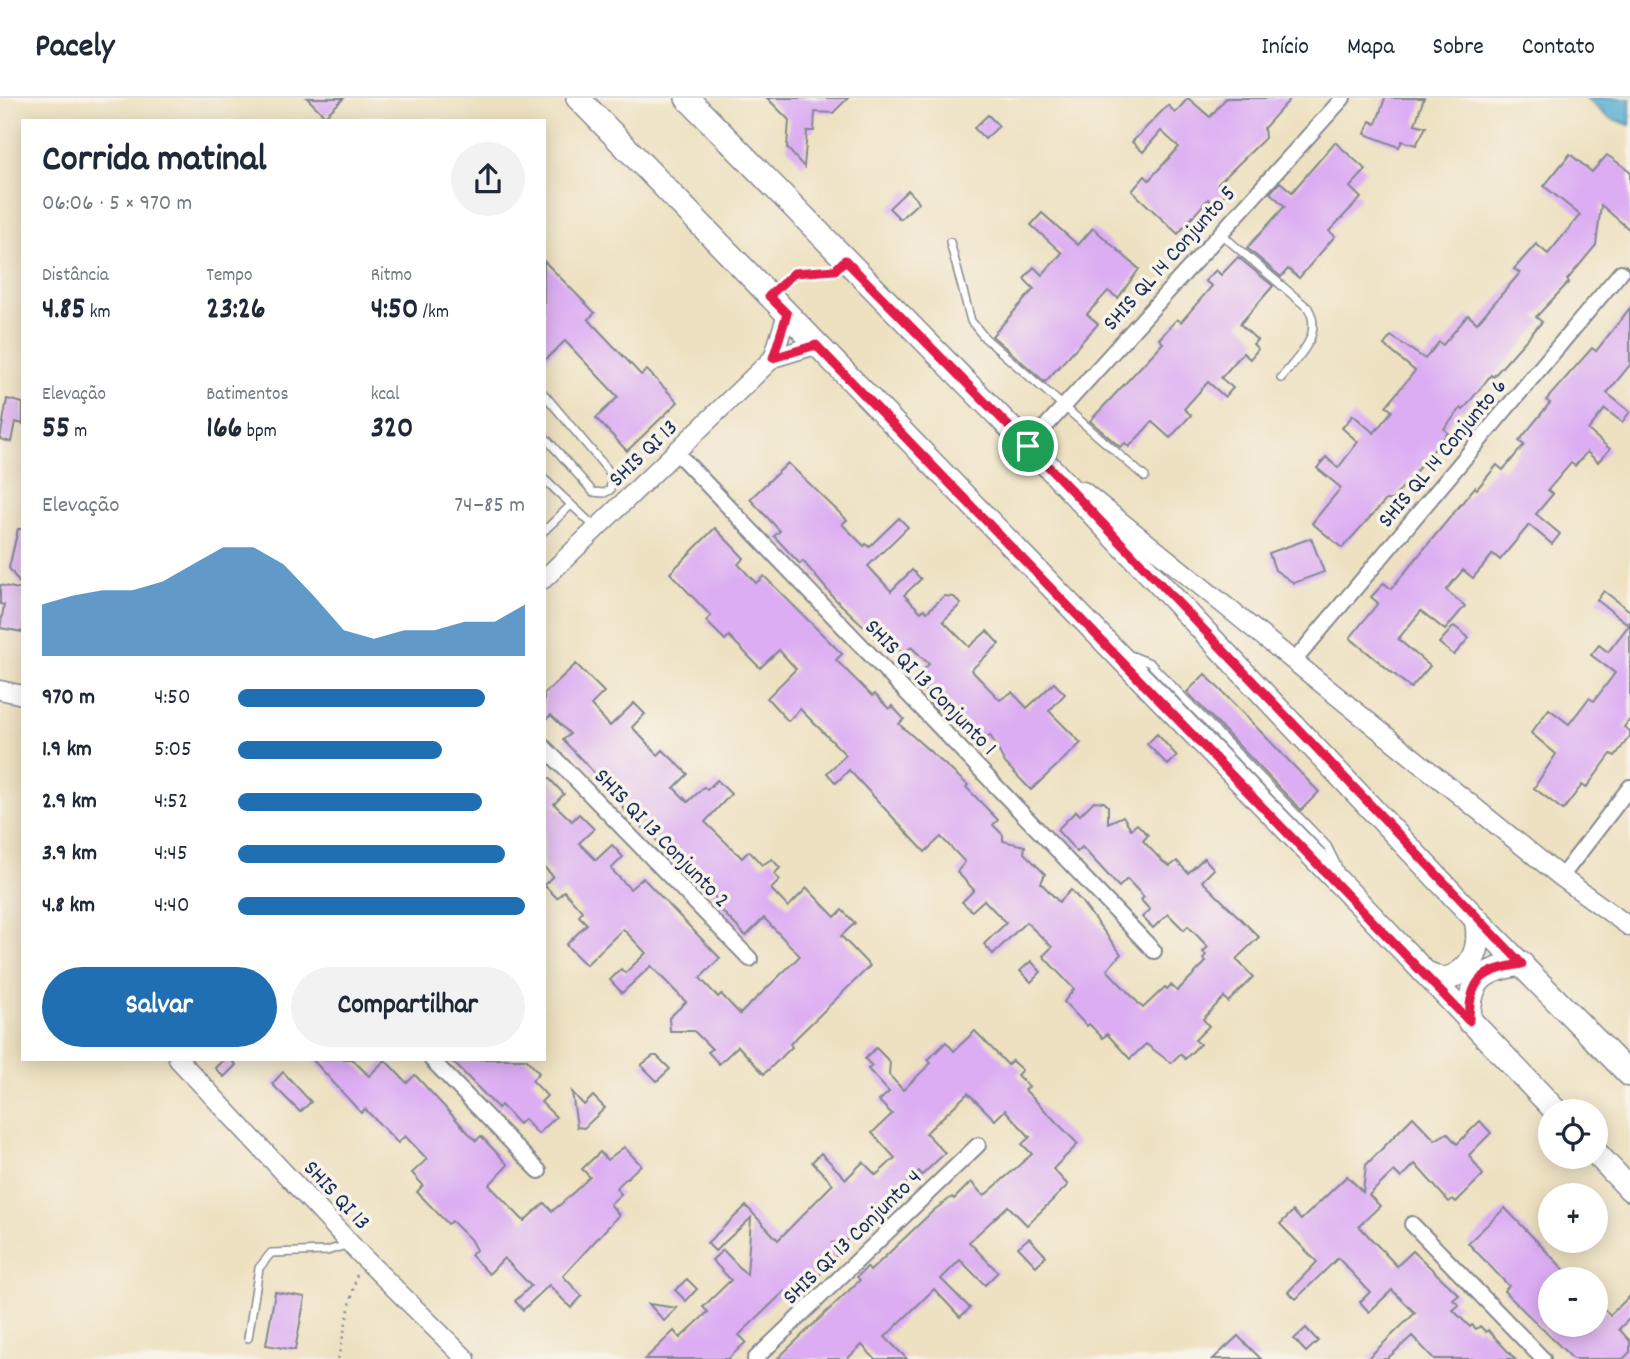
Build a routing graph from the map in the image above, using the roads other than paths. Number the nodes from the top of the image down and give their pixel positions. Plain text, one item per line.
1 (1343, 98) edge
2 (583, 100) edge
3 (699, 102) edge
4 (1220, 233) junction
5 (950, 242) dead end
6 (1621, 272) dead end
7 (787, 314) junction
8 (816, 345) junction
9 (773, 358) junction
10 (1281, 378) dead end
11 (546, 396) edge
12 (1062, 408) junction
13 (546, 438) edge
14 (1028, 446) junction
15 (677, 453) junction
16 (1049, 467) junction
17 (1145, 477) dead end
18 (546, 481) edge
19 (570, 505) junction
20 (546, 529) edge
21 (598, 529) junction
22 (546, 577) edge
23 (1295, 660) junction
24 (0, 690) edge
25 (21, 695) edge
26 (546, 749) edge
27 (1630, 786) edge
28 (1561, 877) junction
29 (1476, 919) junction
30 (1630, 927) edge
31 (1154, 951) dead end
32 (750, 959) dead end
33 (1522, 964) junction
34 (1424, 972) junction
35 (1469, 1021) junction
36 (180, 1061) edge
37 (433, 1061) edge
38 (1630, 1075) edge
39 (1544, 1099) edge
40 (978, 1145) dead end
41 (1608, 1166) edge
42 (538, 1171) dead end
43 (1630, 1189) edge
44 (1412, 1224) dead end
45 (355, 1249) junction
46 (248, 1338) dead end
47 (466, 1359) edge
48 (755, 1359) edge
49 (1543, 1359) edge

1 - 4 street, SHIS QL 14 Conjunto 5
2 - 7 main road
3 - 14 main road
4 - 10 lane
4 - 12 street, SHIS QL 14 Conjunto 5
5 - 12 lane
6 - 23 street, SHIS QL 14 Conjunto 6
7 - 8 main road
7 - 9 street, SHIS QI 13
8 - 9 street, SHIS QI 13
8 - 34 main road
9 - 15 street, SHIS QI 13
11 - 13 lane
12 - 14 street, SHIS QL 14 Conjunto 5
12 - 17 lane
14 - 16 main road
15 - 21 street, SHIS QI 13
15 - 31 street, SHIS QI 13 Conjunto 1
16 - 23 street
16 - 29 main road
18 - 19 lane
19 - 20 lane
19 - 21 lane
21 - 22 street, SHIS QI 13
23 - 28 street
24 - 25 street
26 - 32 street, SHIS QI 13 Conjunto 2
27 - 28 street
28 - 30 street
29 - 33 main road
29 - 34 main road
33 - 35 main road
33 - 38 main road
34 - 35 main road
35 - 39 main road
36 - 45 street, SHIS QI 13
37 - 42 street
40 - 48 street, SHIS QI 13 Conjunto 4
41 - 43 main road
44 - 49 street
45 - 46 lane
45 - 47 street, SHIS QI 13

